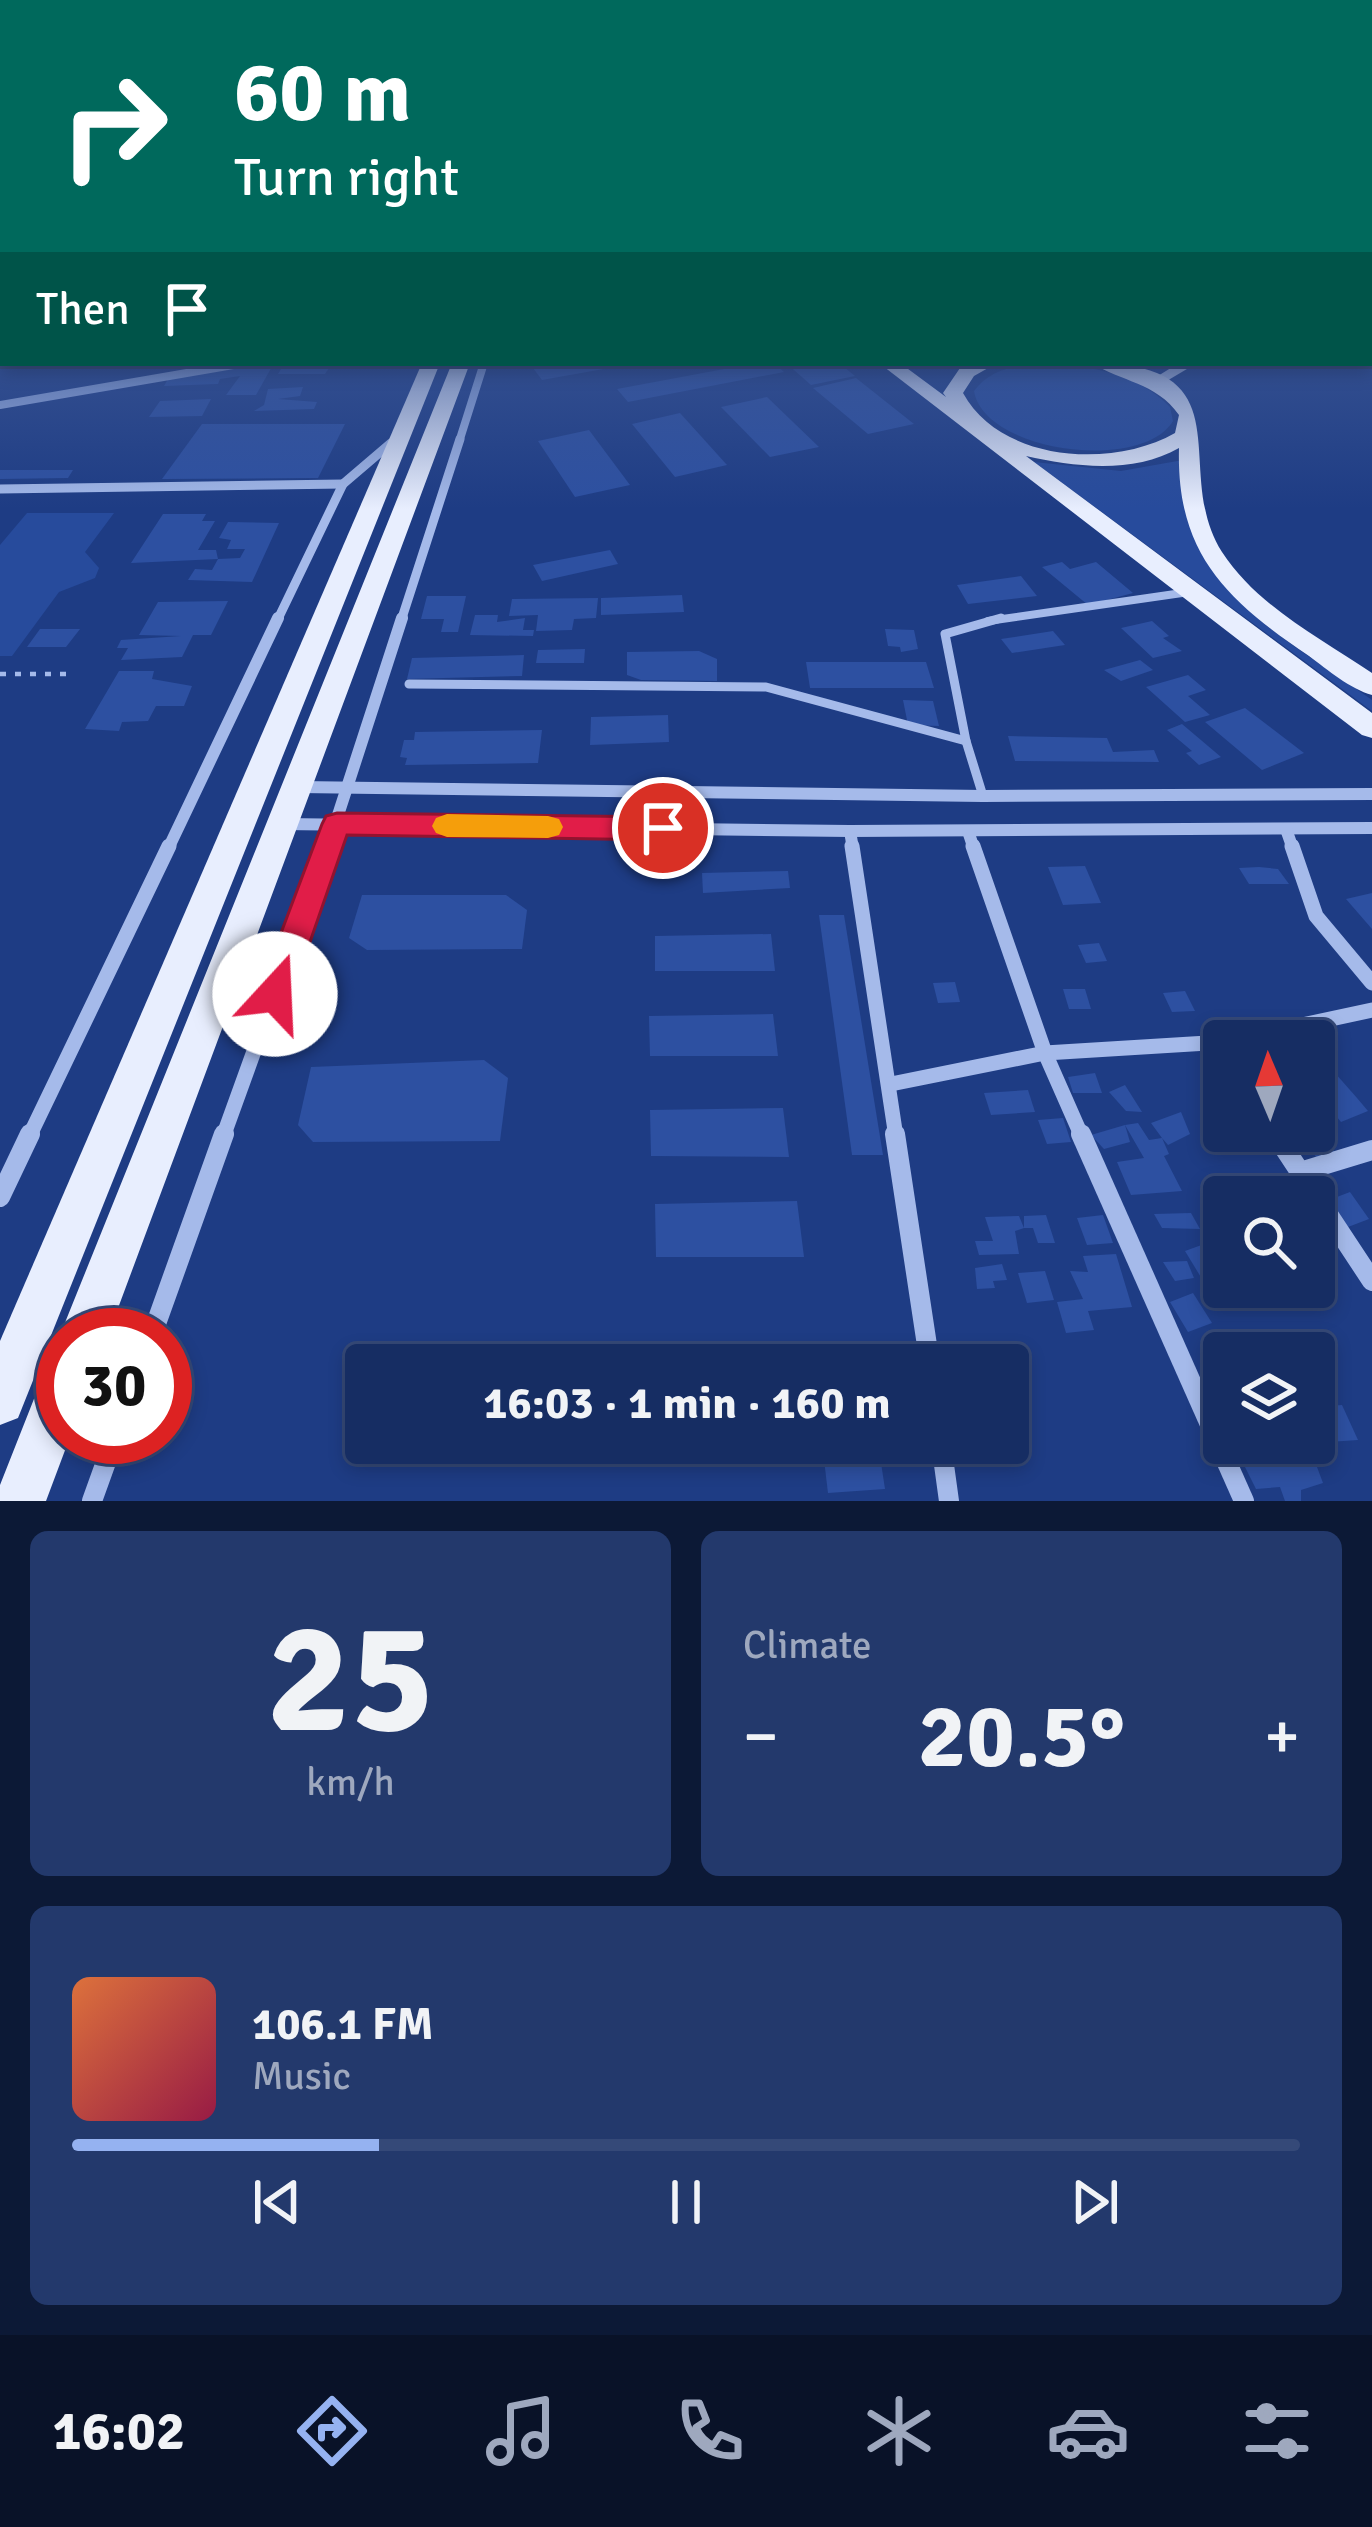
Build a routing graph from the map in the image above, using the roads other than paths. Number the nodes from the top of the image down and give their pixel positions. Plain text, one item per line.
1 (209, 369) edge
2 (429, 369) edge
3 (459, 369) edge
4 (482, 369) edge
5 (895, 369) edge
6 (974, 369) edge
7 (1118, 369) edge
8 (1179, 369) edge
9 (1155, 382) junction
10 (0, 404) edge
11 (411, 412) junction
12 (1190, 426) junction
13 (983, 432) junction
14 (343, 484) junction
15 (0, 489) edge
16 (1194, 590) junction
17 (409, 684) dead end
18 (1372, 686) edge
19 (1372, 728) edge
20 (966, 741) junction
21 (349, 787) junction
22 (296, 788) junction
23 (1372, 794) edge
24 (983, 796) junction
25 (281, 824) junction
26 (337, 824) junction
27 (1372, 828) edge
28 (1286, 829) junction
29 (850, 831) junction
30 (968, 831) junction
31 (1372, 983) edge
32 (1372, 1010) edge
33 (1331, 1020) edge
34 (1203, 1047) edge
35 (1045, 1053) junction
36 (891, 1084) junction
37 (1372, 1150) edge
38 (1287, 1152) edge
39 (1300, 1172) junction
40 (0, 1197) edge
41 (1372, 1281) edge
42 (94, 1308) edge
43 (162, 1308) edge
44 (927, 1344) edge
45 (0, 1400) edge
46 (36, 1459) edge
47 (105, 1464) edge
48 (944, 1464) edge
49 (20, 1501) edge
50 (92, 1501) edge
51 (949, 1501) edge
52 (1244, 1501) edge

1 - 10 street
2 - 11 main road
3 - 22 main road
4 - 21 street
5 - 13 main road
6 - 13 main road
7 - 9 main road
8 - 9 main road
9 - 12 main road
11 - 14 street
11 - 45 main road
12 - 13 main road
12 - 18 main road
13 - 16 main road
14 - 15 street
14 - 40 street
16 - 19 main road
16 - 20 lane
17 - 20 lane
20 - 24 lane
21 - 22 street
21 - 24 street
21 - 26 street
22 - 25 main road
23 - 24 street
25 - 26 street
25 - 42 main road
26 - 29 street
26 - 43 street
27 - 28 street
28 - 30 street
28 - 31 street
29 - 30 street
29 - 36 street
30 - 35 street
32 - 33 street
34 - 35 street
35 - 36 street
35 - 52 street
36 - 44 street
37 - 39 street
38 - 39 street
39 - 41 street
46 - 49 main road
47 - 50 street
48 - 51 street

